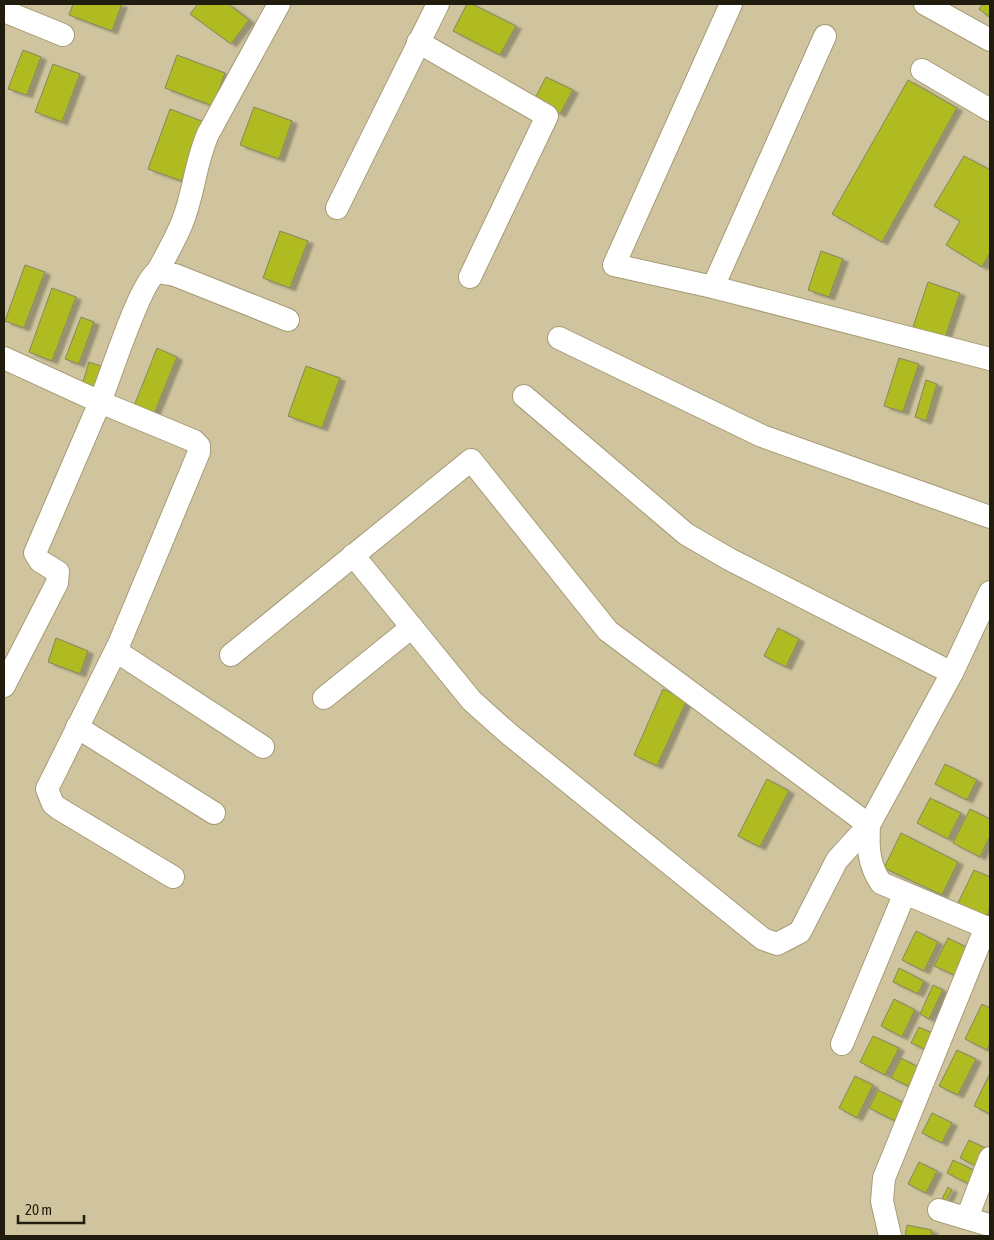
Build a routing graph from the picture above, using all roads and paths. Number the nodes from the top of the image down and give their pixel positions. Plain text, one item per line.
1 (279, 4) edge
2 (438, 4) edge
3 (731, 4) edge
4 (925, 4) edge
5 (4, 11) edge
6 (63, 36) dead end
7 (825, 36) dead end
8 (990, 40) edge
9 (418, 42) junction
10 (922, 70) dead end
11 (990, 110) edge
12 (338, 208) dead end
13 (158, 272) junction
14 (470, 277) dead end
15 (713, 287) junction
16 (288, 320) dead end
17 (559, 338) dead end
18 (4, 358) edge
19 (990, 359) edge
20 (524, 396) dead end
21 (100, 402) junction
22 (990, 517) edge
23 (353, 555) junction
24 (990, 592) edge
25 (412, 627) junction
26 (116, 651) junction
27 (232, 655) dead end
28 (952, 672) junction
29 (4, 686) edge
30 (324, 698) dead end
31 (77, 727) junction
32 (263, 747) dead end
33 (214, 813) dead end
34 (869, 825) junction
35 (173, 877) dead end
36 (904, 894) junction
37 (988, 928) edge
38 (842, 1044) dead end
39 (990, 1158) edge
40 (939, 1210) dead end
41 (967, 1218) junction
42 (989, 1225) dead end
43 (890, 1236) edge

1 - 13 street
2 - 9 street
3 - 15 street
4 - 8 street
5 - 6 street
7 - 15 street
9 - 12 street
9 - 14 street
10 - 11 street
13 - 16 street
13 - 21 street
15 - 19 street
17 - 22 street
18 - 21 street
20 - 28 street
21 - 26 street
21 - 29 street
23 - 25 street
23 - 27 street
23 - 34 street
24 - 28 street
25 - 30 street
25 - 34 street
26 - 31 street
26 - 32 street
28 - 34 street
31 - 33 street
31 - 35 street
34 - 36 street
36 - 37 street
36 - 38 street
37 - 43 street
39 - 41 street
40 - 41 street
41 - 42 street

